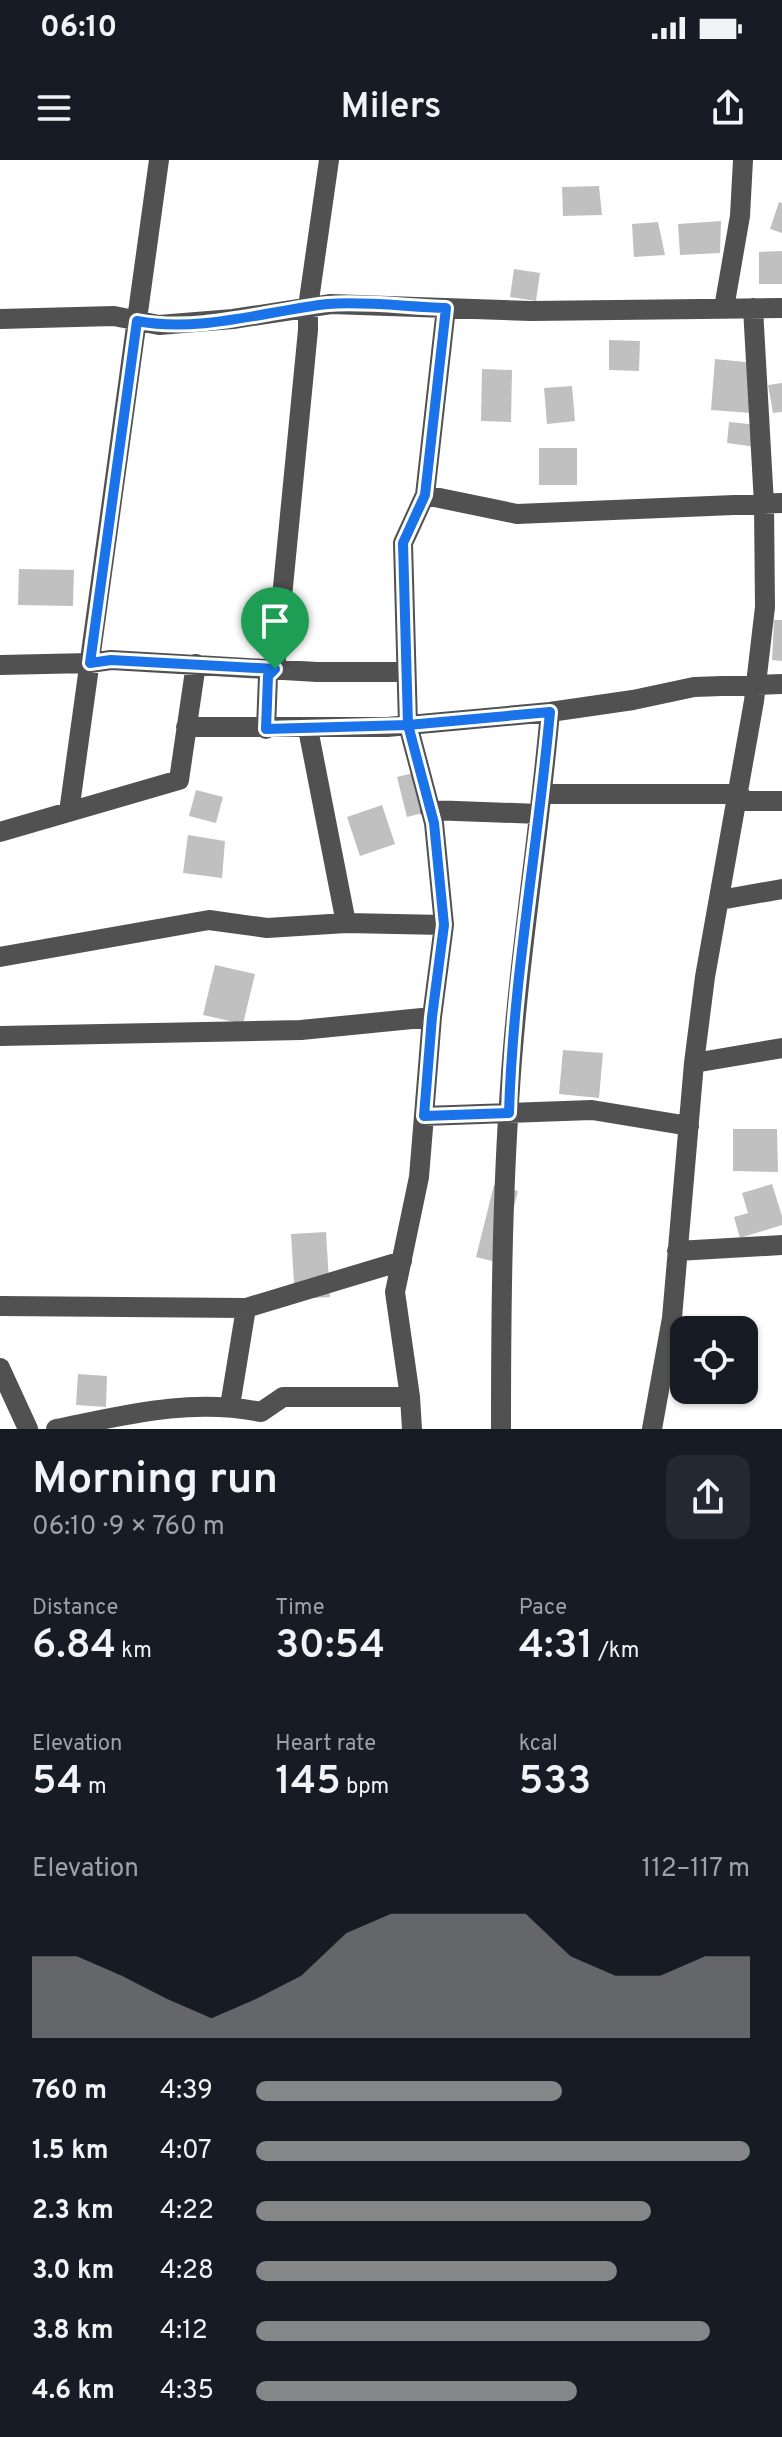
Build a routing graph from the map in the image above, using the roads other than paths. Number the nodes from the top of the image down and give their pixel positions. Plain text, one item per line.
1 (159, 160) edge
2 (329, 160) edge
3 (743, 160) edge
4 (308, 307) junction
5 (446, 308) junction
6 (724, 308) junction
7 (753, 308) junction
8 (782, 308) edge
9 (0, 319) edge
10 (137, 321) junction
11 (425, 495) junction
12 (773, 504) edge
13 (90, 663) junction
14 (196, 664) junction
15 (0, 665) edge
16 (275, 669) junction
17 (406, 672) junction
18 (756, 684) junction
19 (782, 684) edge
20 (550, 712) junction
21 (408, 725) junction
22 (186, 727) junction
23 (266, 729) junction
24 (308, 729) junction
25 (739, 794) junction
26 (782, 801) edge
27 (540, 804) junction
28 (430, 810) junction
29 (69, 812) junction
30 (0, 832) edge
31 (782, 889) edge
32 (720, 900) junction
33 (346, 923) junction
34 (444, 925) junction
35 (0, 957) edge
36 (432, 1017) junction
37 (0, 1036) edge
38 (782, 1048) edge
39 (694, 1063) junction
40 (509, 1113) junction
41 (424, 1116) junction
42 (689, 1126) junction
43 (782, 1245) edge
44 (677, 1251) junction
45 (402, 1261) junction
46 (0, 1306) edge
47 (246, 1308) junction
48 (0, 1368) edge
49 (410, 1397) junction
50 (230, 1406) junction
51 (28, 1429) edge
52 (56, 1429) edge
53 (412, 1429) edge
54 (501, 1429) edge
55 (652, 1429) edge

1 - 10 street
2 - 4 street
3 - 6 street
4 - 5 street
4 - 10 street
4 - 16 street
5 - 6 street
5 - 11 street
6 - 7 street
7 - 8 street
7 - 12 street
9 - 10 street
10 - 13 street
11 - 12 street
11 - 17 street
12 - 18 street
13 - 14 street
13 - 15 street
13 - 29 street
14 - 16 street
14 - 22 street
16 - 17 street
16 - 23 street
17 - 21 street
18 - 19 street
18 - 20 street
18 - 25 street
20 - 21 street
20 - 27 street
21 - 24 street
21 - 28 street
22 - 23 street
22 - 29 street
23 - 24 street
24 - 33 street
25 - 26 street
25 - 27 street
25 - 32 street
27 - 28 street
27 - 40 street
28 - 34 street
29 - 30 street
31 - 32 street
32 - 39 street
33 - 34 street
33 - 35 street
34 - 36 street
36 - 37 street
36 - 41 street
38 - 39 street
39 - 42 street
40 - 41 street
40 - 42 street
40 - 54 street
41 - 45 street
42 - 44 street
43 - 44 street
44 - 55 street
45 - 47 street
45 - 49 street
46 - 47 street
47 - 50 street
48 - 51 street
49 - 50 street
49 - 53 street
50 - 52 street

